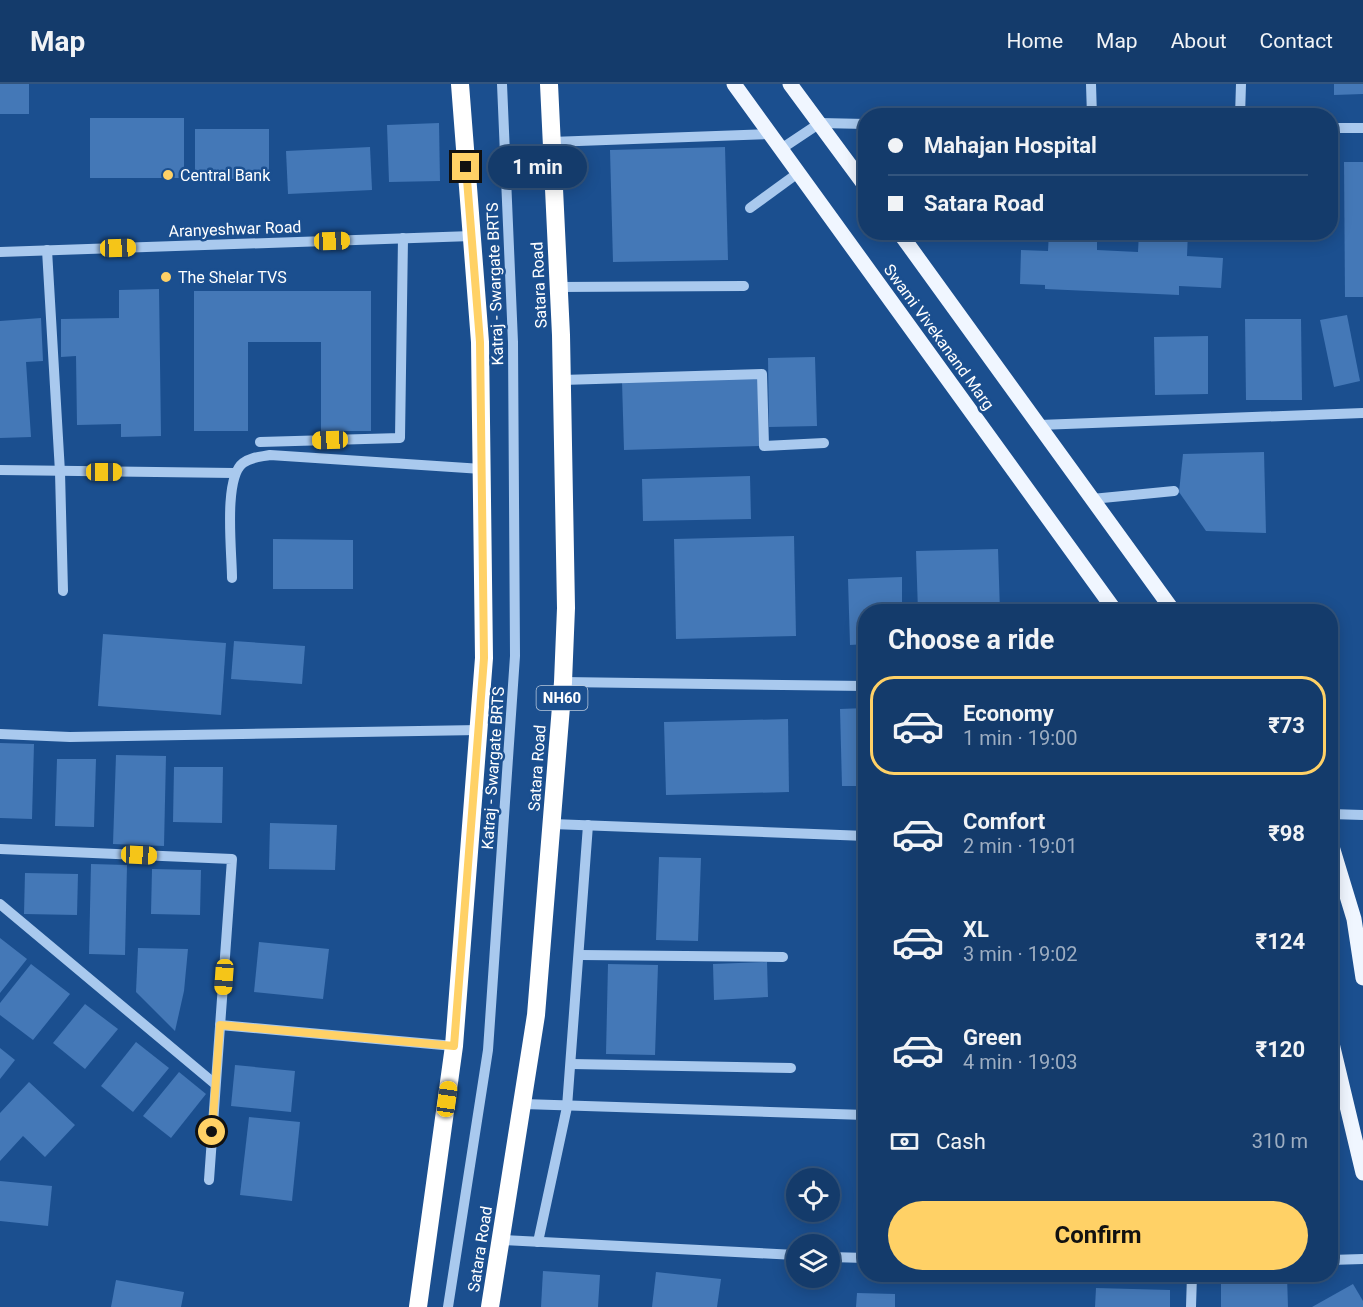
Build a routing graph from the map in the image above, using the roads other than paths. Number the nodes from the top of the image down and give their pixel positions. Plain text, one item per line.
1 (459, 84) edge
2 (502, 84) edge
3 (549, 84) edge
4 (734, 84) edge
5 (790, 84) edge
6 (1091, 84) edge
7 (1241, 84) edge
8 (1092, 108) edge
9 (1240, 108) edge
10 (820, 123) junction
11 (858, 124) edge
12 (1338, 128) edge
13 (1363, 128) edge
14 (770, 134) junction
15 (551, 142) junction
16 (781, 149) junction
17 (798, 173) junction
18 (858, 176) edge
19 (750, 208) dead end
20 (472, 236) junction
21 (403, 238) junction
22 (905, 240) edge
23 (47, 250) junction
24 (0, 252) edge
25 (558, 286) junction
26 (744, 286) dead end
27 (561, 380) junction
28 (1363, 413) edge
29 (1039, 425) junction
30 (260, 442) dead end
31 (824, 443) dead end
32 (482, 469) junction
33 (0, 470) edge
34 (60, 472) junction
35 (234, 473) junction
36 (1173, 491) dead end
37 (1092, 499) junction
38 (232, 578) dead end
39 (63, 591) dead end
40 (1110, 604) edge
41 (1168, 604) edge
42 (563, 682) junction
43 (858, 686) edge
44 (479, 730) junction
45 (0, 734) edge
46 (1338, 814) edge
47 (1363, 815) edge
48 (552, 824) junction
49 (588, 825) junction
50 (858, 836) edge
51 (0, 849) edge
52 (1338, 866) edge
53 (0, 904) edge
54 (580, 955) junction
55 (783, 957) dead end
56 (1363, 978) edge
57 (220, 1025) junction
58 (454, 1046) junction
59 (571, 1064) junction
60 (791, 1068) dead end
61 (1338, 1068) edge
62 (214, 1084) junction
63 (523, 1104) junction
64 (567, 1107) junction
65 (858, 1115) edge
66 (1363, 1173) edge
67 (209, 1180) dead end
68 (501, 1240) junction
69 (538, 1242) junction
70 (786, 1254) edge
71 (840, 1257) edge
72 (858, 1258) edge
73 (1363, 1259) edge
74 (1338, 1260) edge
75 (1192, 1282) edge
76 (418, 1307) edge
77 (448, 1307) edge
78 (490, 1307) edge
79 (1191, 1307) edge

1 - 20 highway
2 - 77 street, Katraj - Swargate BRTS
3 - 15 highway, Satara Road / NH60
4 - 14 main road, Swami Vivekanand Marg
5 - 10 main road
6 - 8 street
7 - 9 street
10 - 11 street
10 - 16 street
10 - 18 main road
12 - 13 street
14 - 15 street
14 - 16 main road, Swami Vivekanand Marg
15 - 25 highway, Satara Road / NH60
16 - 17 main road, Swami Vivekanand Marg
17 - 19 street
17 - 40 main road, Swami Vivekanand Marg
20 - 21 street, Aranyeshwar Road
20 - 32 highway
21 - 23 street, Aranyeshwar Road
21 - 30 street
22 - 29 main road, Swami Vivekanand Marg
23 - 24 street, Aranyeshwar Road
23 - 34 street
25 - 26 street
25 - 27 highway, Satara Road / NH60
27 - 31 street
27 - 42 highway, Satara Road / NH60
28 - 29 street
29 - 37 main road, Swami Vivekanand Marg
32 - 35 street
32 - 44 highway
33 - 34 street
34 - 35 street
34 - 39 street
35 - 38 street
36 - 37 street
37 - 41 main road, Swami Vivekanand Marg
42 - 43 street
42 - 48 highway, Satara Road / NH60
44 - 45 street
44 - 58 highway
46 - 47 street
48 - 49 street
48 - 63 highway, Satara Road / NH60
49 - 50 street
49 - 54 street
51 - 57 street
52 - 56 main road
53 - 62 street
54 - 55 street
54 - 59 street
57 - 58 street
57 - 62 street
58 - 76 highway
59 - 60 street
59 - 64 street
61 - 66 main road
62 - 67 street
63 - 64 street
63 - 68 highway, Satara Road / NH60
64 - 65 street
64 - 69 street
68 - 69 street
68 - 78 highway, Satara Road / NH60
69 - 70 street
71 - 72 street
73 - 74 street
75 - 79 street

